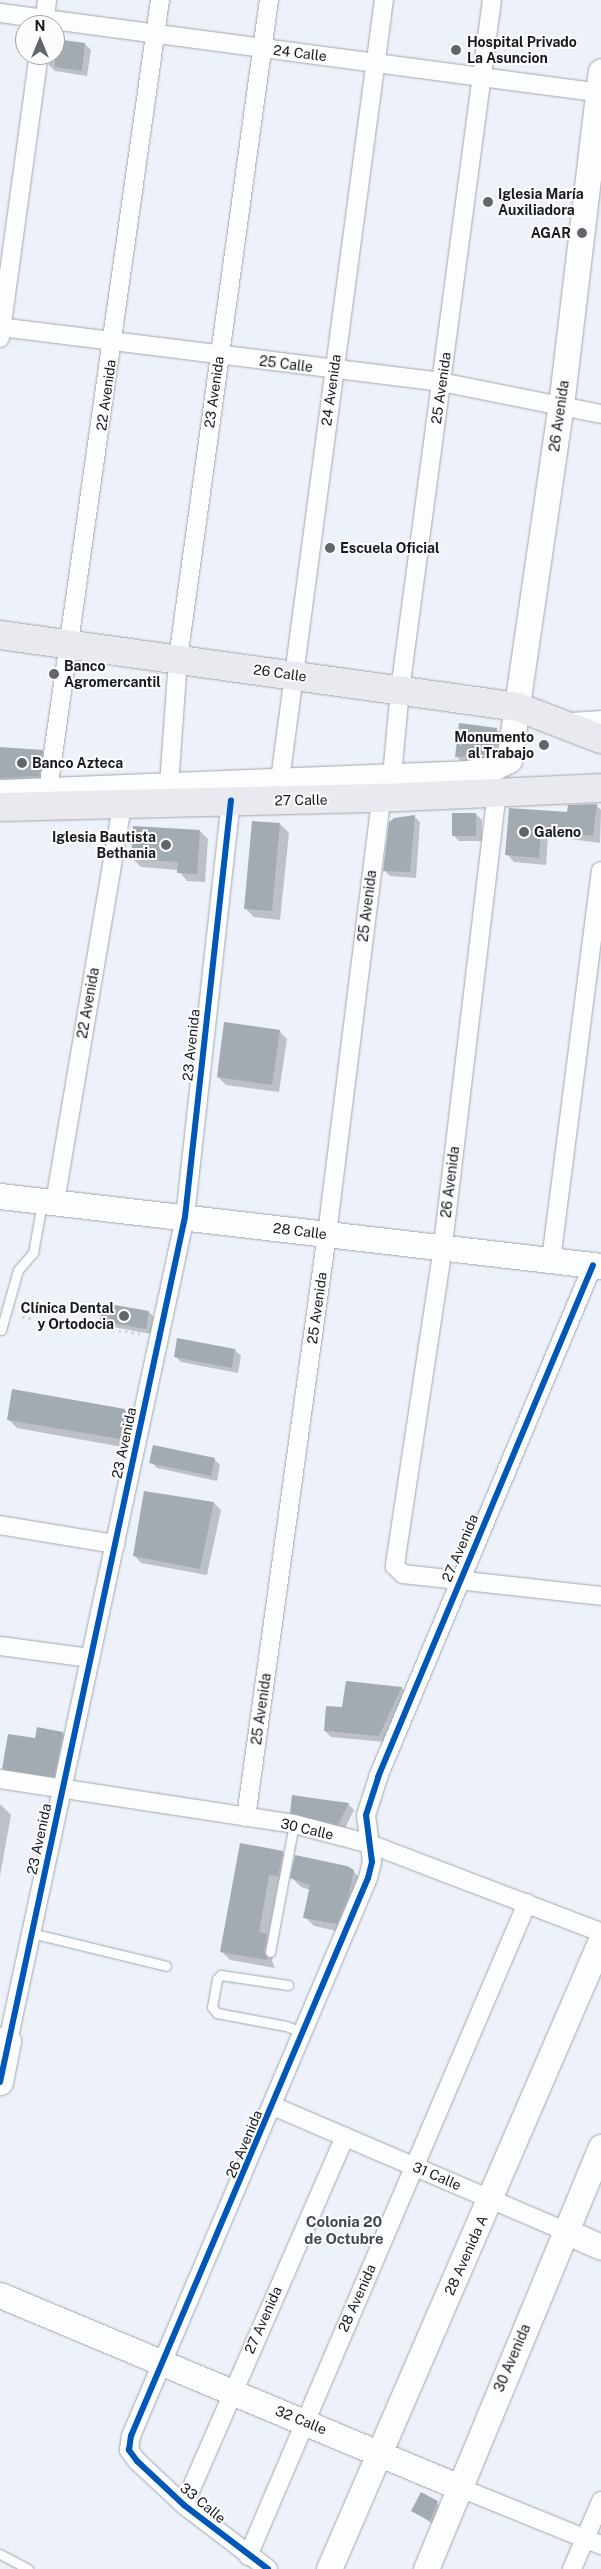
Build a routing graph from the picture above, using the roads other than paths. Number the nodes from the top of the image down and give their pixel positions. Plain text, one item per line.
1 (47, 0) edge
2 (160, 0) edge
3 (269, 0) edge
4 (384, 0) edge
5 (492, 0) edge
6 (0, 13) edge
7 (45, 15) edge
8 (15, 16) edge
9 (65, 24) edge
10 (155, 34) junction
11 (262, 48) junction
12 (376, 63) junction
13 (38, 65) edge
14 (482, 75) junction
15 (600, 85) edge
16 (0, 331) edge
17 (114, 342) junction
18 (219, 356) junction
19 (333, 370) junction
20 (441, 382) junction
21 (561, 405) junction
22 (601, 414) edge
23 (0, 635) edge
24 (70, 645) junction
25 (178, 659) junction
26 (292, 675) junction
27 (400, 690) junction
28 (518, 706) junction
29 (601, 720) edge
30 (557, 721) junction
31 (601, 739) edge
32 (510, 760) joint
33 (280, 780) junction
34 (168, 785) junction
35 (387, 787) junction
36 (601, 788) edge
37 (48, 790) junction
38 (0, 792) edge
39 (497, 792) junction
40 (231, 802) junction
41 (122, 804) junction
42 (0, 807) edge
43 (601, 871) edge
44 (0, 1196) edge
45 (49, 1201) junction
46 (185, 1217) junction
47 (327, 1234) junction
48 (442, 1248) junction
49 (551, 1260) junction
50 (597, 1266) edge
51 (1, 1330) dead end
52 (0, 1525) edge
53 (115, 1544) junction
54 (460, 1579) junction
55 (601, 1596) edge
56 (0, 1646) edge
57 (90, 1658) junction
58 (0, 1779) edge
59 (62, 1788) junction
60 (246, 1817) junction
61 (294, 1824) junction
62 (370, 1844) junction
63 (528, 1903) junction
64 (601, 1932) edge
65 (31, 1933) junction
66 (601, 1940) edge
67 (270, 1952) dead end
68 (166, 1966) dead end
69 (288, 1985) dead end
70 (304, 2033) junction
71 (4, 2040) edge
72 (0, 2082) edge
73 (273, 2106) junction
74 (345, 2137) junction
75 (601, 2147) edge
76 (414, 2166) junction
77 (491, 2199) junction
78 (565, 2231) junction
79 (601, 2247) edge
80 (0, 2295) edge
81 (163, 2364) junction
82 (232, 2391) junction
83 (303, 2421) junction
84 (129, 2450) joint
85 (378, 2452) junction
86 (458, 2487) junction
87 (601, 2501) edge
88 (184, 2505) junction
89 (593, 2542) edge
90 (0, 2554) edge
91 (248, 2556) junction
92 (28, 2569) edge
93 (268, 2569) edge
94 (329, 2569) edge
95 (426, 2569) edge
96 (572, 2569) edge

1 - 7 street
2 - 10 street, 22 Avenida
3 - 11 street, 23 Avenida
4 - 12 street, 24 Avenida
5 - 14 street, 25 Avenida
6 - 8 street, 24 Calle
9 - 10 street, 24 Calle
10 - 11 street, 24 Calle
10 - 17 street, 22 Avenida
11 - 12 street, 24 Calle
11 - 18 street, 23 Avenida
12 - 14 street, 24 Calle
12 - 19 street, 24 Avenida
13 - 16 street
14 - 15 street, 24 Calle
14 - 20 street, 25 Avenida
15 - 21 street, 26 Avenida
16 - 17 street, 25 Calle
17 - 18 street, 25 Calle
17 - 24 street, 22 Avenida
18 - 19 street, 25 Calle
18 - 25 street, 23 Avenida
19 - 20 street, 25 Calle
19 - 26 street, 24 Avenida
20 - 21 street, 25 Calle
20 - 27 street, 25 Avenida
21 - 22 street, 25 Calle
21 - 28 street, 26 Avenida
23 - 24 main road, 26 Calle
24 - 25 main road, 26 Calle
24 - 37 street, 22 Avenida
25 - 26 main road, 26 Calle
25 - 34 street, 23 Avenida
26 - 27 main road, 26 Calle
26 - 33 street, 24 Avenida
27 - 28 main road, 26 Calle
27 - 35 street, 25 Avenida
28 - 30 main road, 26 Calle
28 - 32 street, 26 Avenida
29 - 30 street
30 - 31 main road
32 - 35 street, 27 Calle
33 - 34 street, 27 Calle
33 - 35 street, 27 Calle
34 - 37 street, 27 Calle
35 - 39 main road, 27 Calle
35 - 40 main road, 27 Calle
35 - 47 street, 25 Avenida
36 - 39 main road, 27 Calle
37 - 38 street, 27 Calle
39 - 48 street, 26 Avenida
40 - 41 main road, 27 Calle
40 - 46 street, 23 Avenida
41 - 42 main road, 27 Calle
41 - 45 street, 22 Avenida
43 - 49 street
44 - 45 street, 28 Calle
45 - 46 street, 28 Calle
45 - 51 lane
46 - 47 street, 28 Calle
46 - 53 street, 23 Avenida
47 - 48 street, 28 Calle
47 - 60 street, 25 Avenida
48 - 49 street, 28 Calle
48 - 54 street, 26 Avenida
49 - 50 street, 28 Calle
50 - 54 street, 27 Avenida
52 - 53 street
53 - 57 street, 23 Avenida
54 - 55 street
54 - 62 street, 27 Avenida
56 - 57 street
57 - 59 street, 23 Avenida
58 - 59 street, 30 Calle
59 - 60 street, 30 Calle
59 - 65 street, 23 Avenida
60 - 61 street, 30 Calle
61 - 62 street, 30 Calle
61 - 67 lane
62 - 63 street, 30 Calle
62 - 70 street, 26 Avenida
63 - 64 street, 30 Calle
63 - 76 street, 28 Avenida
65 - 68 lane
65 - 71 street, 23 Avenida
66 - 77 street, 28 Avenida A
69 - 70 lane
70 - 73 street, 26 Avenida
71 - 72 street, 23 Avenida
73 - 74 street, 31 Calle
73 - 81 street, 26 Avenida
74 - 76 street, 31 Calle
74 - 82 street, 27 Avenida
75 - 78 street, 30 Avenida
76 - 77 street, 31 Calle
76 - 83 street, 28 Avenida
77 - 78 street, 31 Calle
77 - 85 street, 28 Avenida A
78 - 79 street, 31 Calle
78 - 86 street, 30 Avenida
80 - 81 street, 32 Calle
81 - 82 street, 32 Calle
81 - 84 street, 26 Avenida
82 - 83 street, 32 Calle
82 - 88 street, 27 Avenida
83 - 85 street, 32 Calle
83 - 91 street, 28 Avenida
84 - 88 street, 33 Calle
85 - 86 street, 32 Calle
85 - 94 street, 28 Avenida A
86 - 89 street, 32 Calle
86 - 95 street, 30 Avenida
87 - 89 street
88 - 91 street, 33 Calle
89 - 96 street
90 - 92 lane
91 - 93 street, 33 Calle

